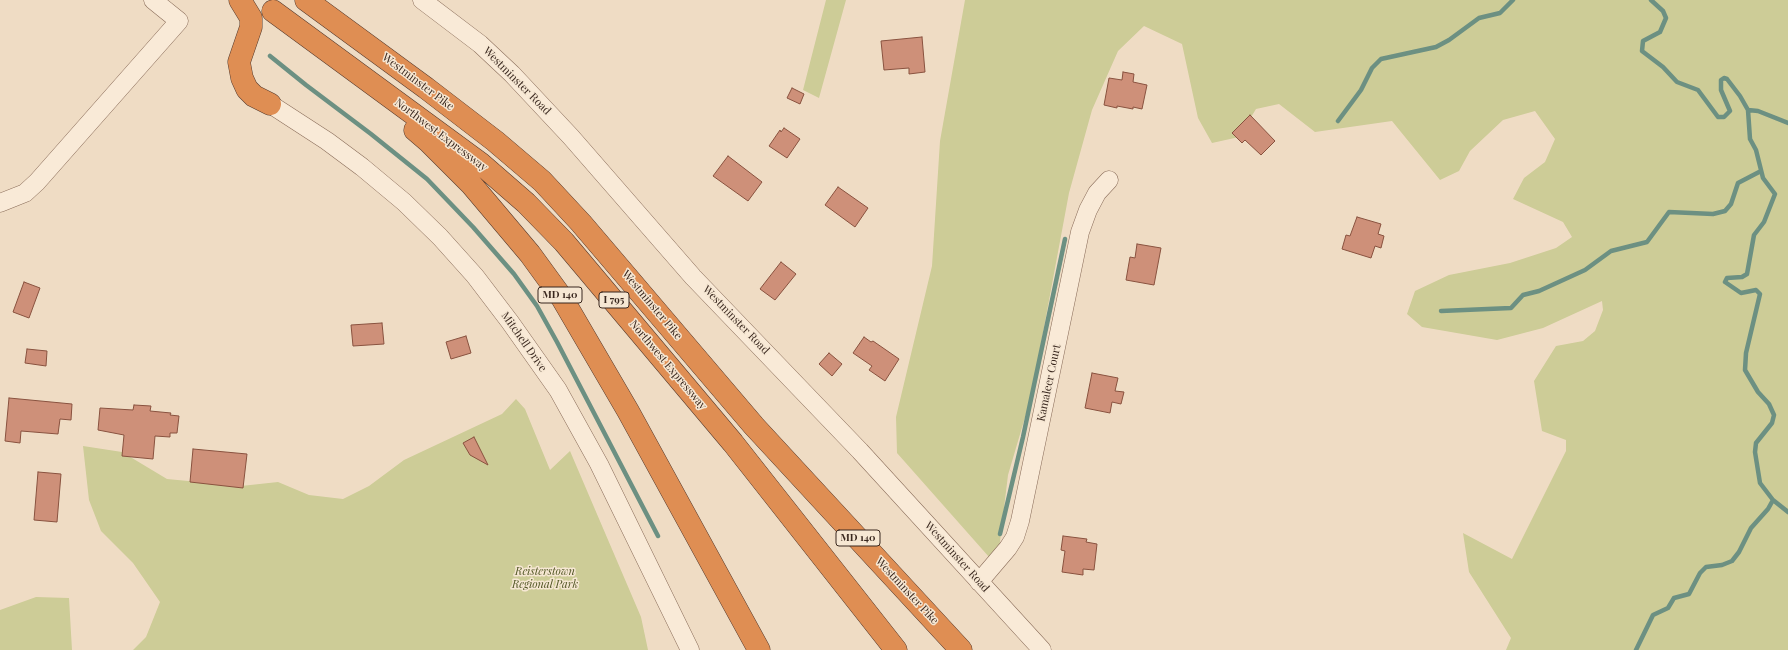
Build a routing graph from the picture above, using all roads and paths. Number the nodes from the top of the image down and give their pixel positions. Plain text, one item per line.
1 (153, 0) edge
2 (240, 0) edge
3 (306, 0) edge
4 (422, 0) edge
5 (266, 5) edge
6 (270, 104) joint
7 (1109, 180) dead end
8 (0, 203) edge
9 (754, 426) junction
10 (980, 582) junction
11 (690, 650) edge
12 (759, 650) edge
13 (896, 650) edge
14 (942, 650) edge
15 (961, 650) edge
16 (1042, 650) edge

1 - 8 street
2 - 6 highway
3 - 9 highway, Westminster Pike / MD 140
4 - 10 street, Westminster Road
5 - 12 highway, MD 140
5 - 13 highway, Northwest Expressway / I 795
6 - 11 street, Mitchell Drive
7 - 10 street, Kamaleer Court
9 - 14 highway
9 - 15 highway, Westminster Pike / MD 140
10 - 16 street, Westminster Road

